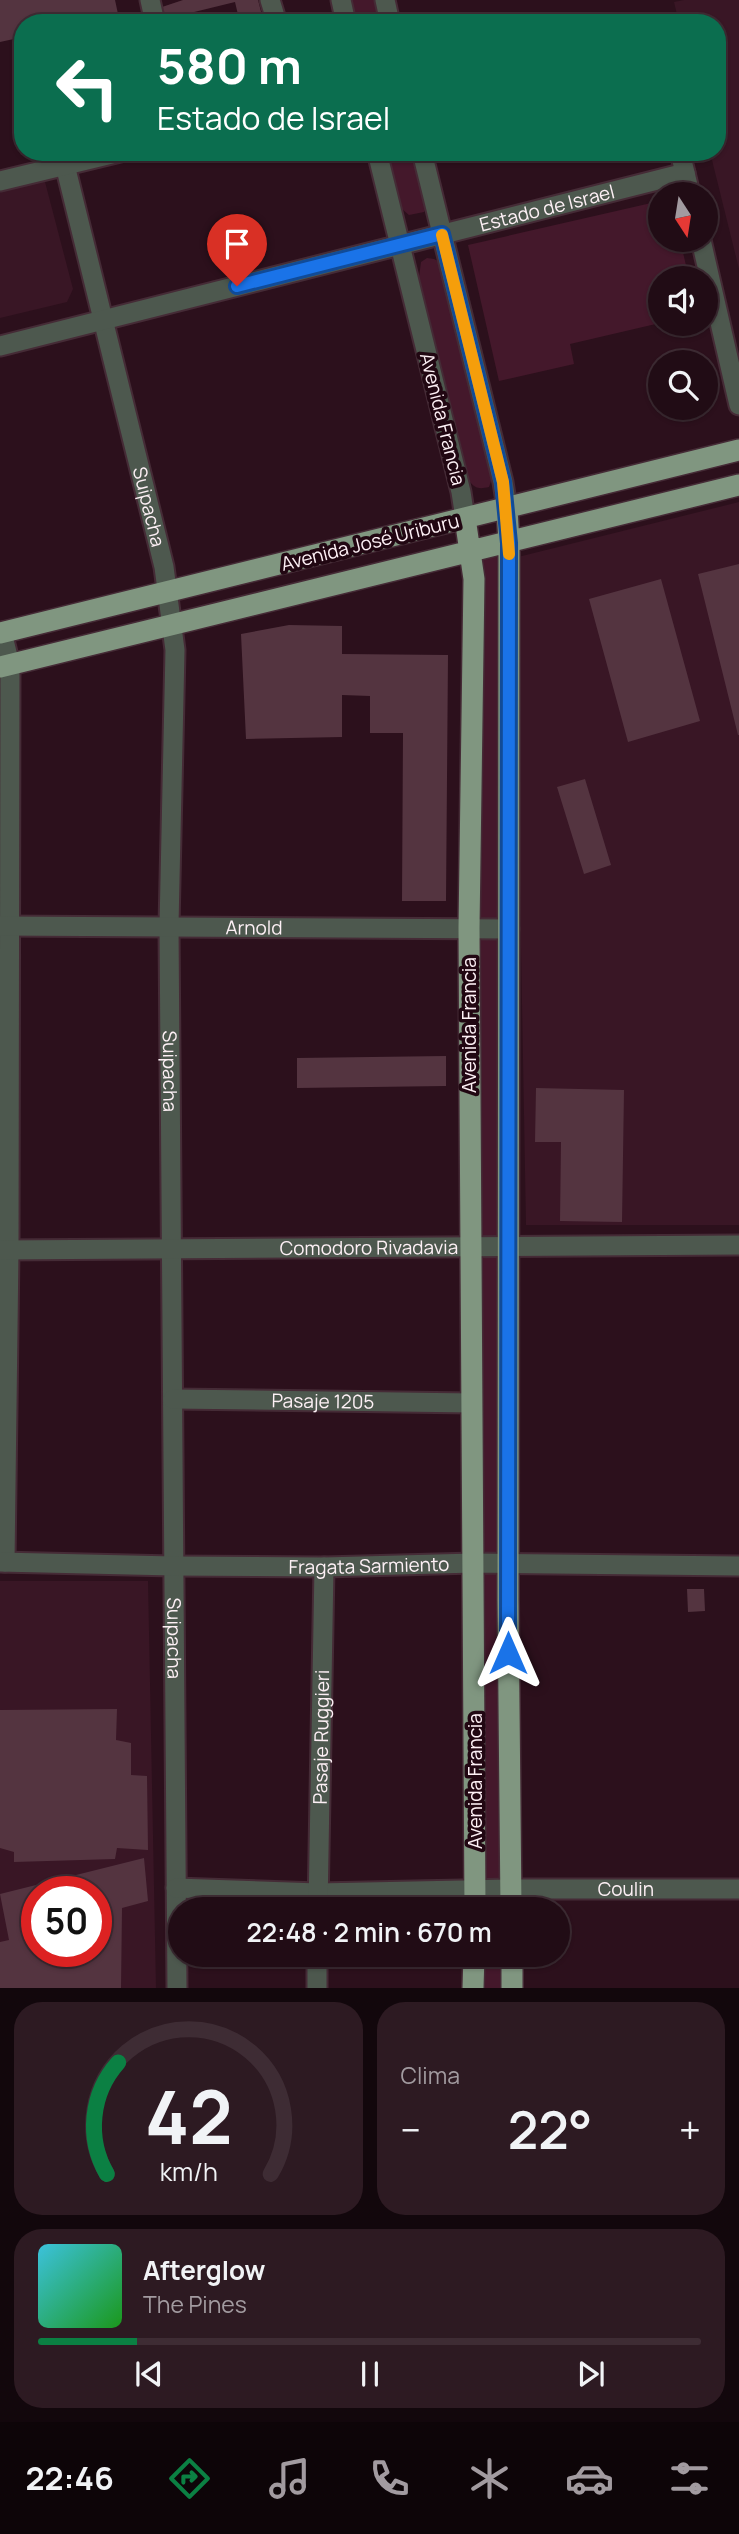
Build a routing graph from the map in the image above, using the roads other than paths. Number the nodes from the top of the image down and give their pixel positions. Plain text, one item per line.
1 (76, 161) edge
2 (379, 161) edge
3 (424, 161) edge
4 (682, 161) edge
5 (65, 165) junction
6 (685, 173) junction
7 (0, 181) edge
8 (687, 182) edge
9 (442, 234) junction
10 (399, 245) junction
11 (704, 252) edge
12 (103, 320) junction
13 (0, 346) edge
14 (739, 405) edge
15 (739, 450) edge
16 (739, 485) edge
17 (507, 508) junction
18 (465, 518) junction
19 (509, 543) junction
20 (471, 552) junction
21 (167, 592) junction
22 (171, 625) junction
23 (1, 633) edge
24 (5, 666) edge
25 (4, 926) edge
26 (169, 926) junction
27 (469, 928) junction
28 (509, 929) junction
29 (739, 1245) edge
30 (470, 1248) junction
31 (508, 1248) junction
32 (172, 1249) junction
33 (5, 1250) edge
34 (173, 1399) junction
35 (472, 1403) junction
36 (2, 1562) edge
37 (474, 1563) junction
38 (508, 1563) junction
39 (173, 1566) junction
40 (739, 1566) edge
41 (324, 1567) junction
42 (176, 1888) junction
43 (739, 1889) edge
44 (274, 1897) edge
45 (318, 1897) edge
46 (475, 1897) edge
47 (511, 1897) edge
48 (557, 1897) edge
49 (317, 1967) edge
50 (474, 1967) edge
51 (512, 1967) edge
52 (177, 1988) edge
53 (317, 1988) edge
54 (473, 1988) edge
55 (512, 1988) edge

1 - 5 street
2 - 10 street, Avenida Francia
3 - 9 street, Avenida Francia
4 - 6 street
5 - 7 street
5 - 12 street, Suipacha
6 - 8 street
6 - 9 street, Estado de Israel
9 - 10 street, Estado de Israel
9 - 17 street, Avenida Francia
10 - 12 street, Estado de Israel
10 - 18 street, Avenida Francia
11 - 14 street
12 - 13 street, Estado de Israel
12 - 21 street, Suipacha
15 - 17 main road, Avenida José Uriburu
16 - 19 main road, Avenida José Uriburu
17 - 18 main road, Avenida José Uriburu
17 - 19 main road, Avenida Francia
18 - 20 main road, Avenida Francia
18 - 21 main road, Avenida José Uriburu
19 - 20 main road, Avenida José Uriburu
19 - 28 main road, Avenida Francia
20 - 22 main road, Avenida José Uriburu
20 - 27 main road, Avenida Francia
21 - 22 street, Suipacha
21 - 23 main road, Avenida José Uriburu
22 - 24 main road, Avenida José Uriburu
22 - 26 street, Suipacha
23 - 24 street
24 - 25 street
25 - 26 street, Arnold
25 - 33 street
26 - 27 street, Arnold
26 - 32 street, Suipacha
27 - 28 street, Arnold
27 - 30 main road, Avenida Francia
28 - 31 main road, Avenida Francia
29 - 31 street, Comodoro Rivadavia
30 - 31 street, Comodoro Rivadavia
30 - 32 street, Comodoro Rivadavia
30 - 35 main road, Avenida Francia
31 - 38 main road, Avenida Francia
32 - 33 street, Comodoro Rivadavia
32 - 34 street, Suipacha
33 - 36 street
34 - 35 street, Pasaje 1205
34 - 39 street, Suipacha
35 - 37 main road, Avenida Francia
36 - 39 street, Fragata Sarmiento
37 - 38 street, Fragata Sarmiento
37 - 41 street, Fragata Sarmiento
37 - 46 main road, Avenida Francia
38 - 40 street, Fragata Sarmiento
38 - 47 main road, Avenida Francia
39 - 41 street, Fragata Sarmiento
39 - 42 street, Suipacha
41 - 45 street, Pasaje Ruggieri
42 - 44 street, Coulin
42 - 52 street, Suipacha
43 - 48 street, Coulin
49 - 53 street
50 - 54 main road
51 - 55 main road

